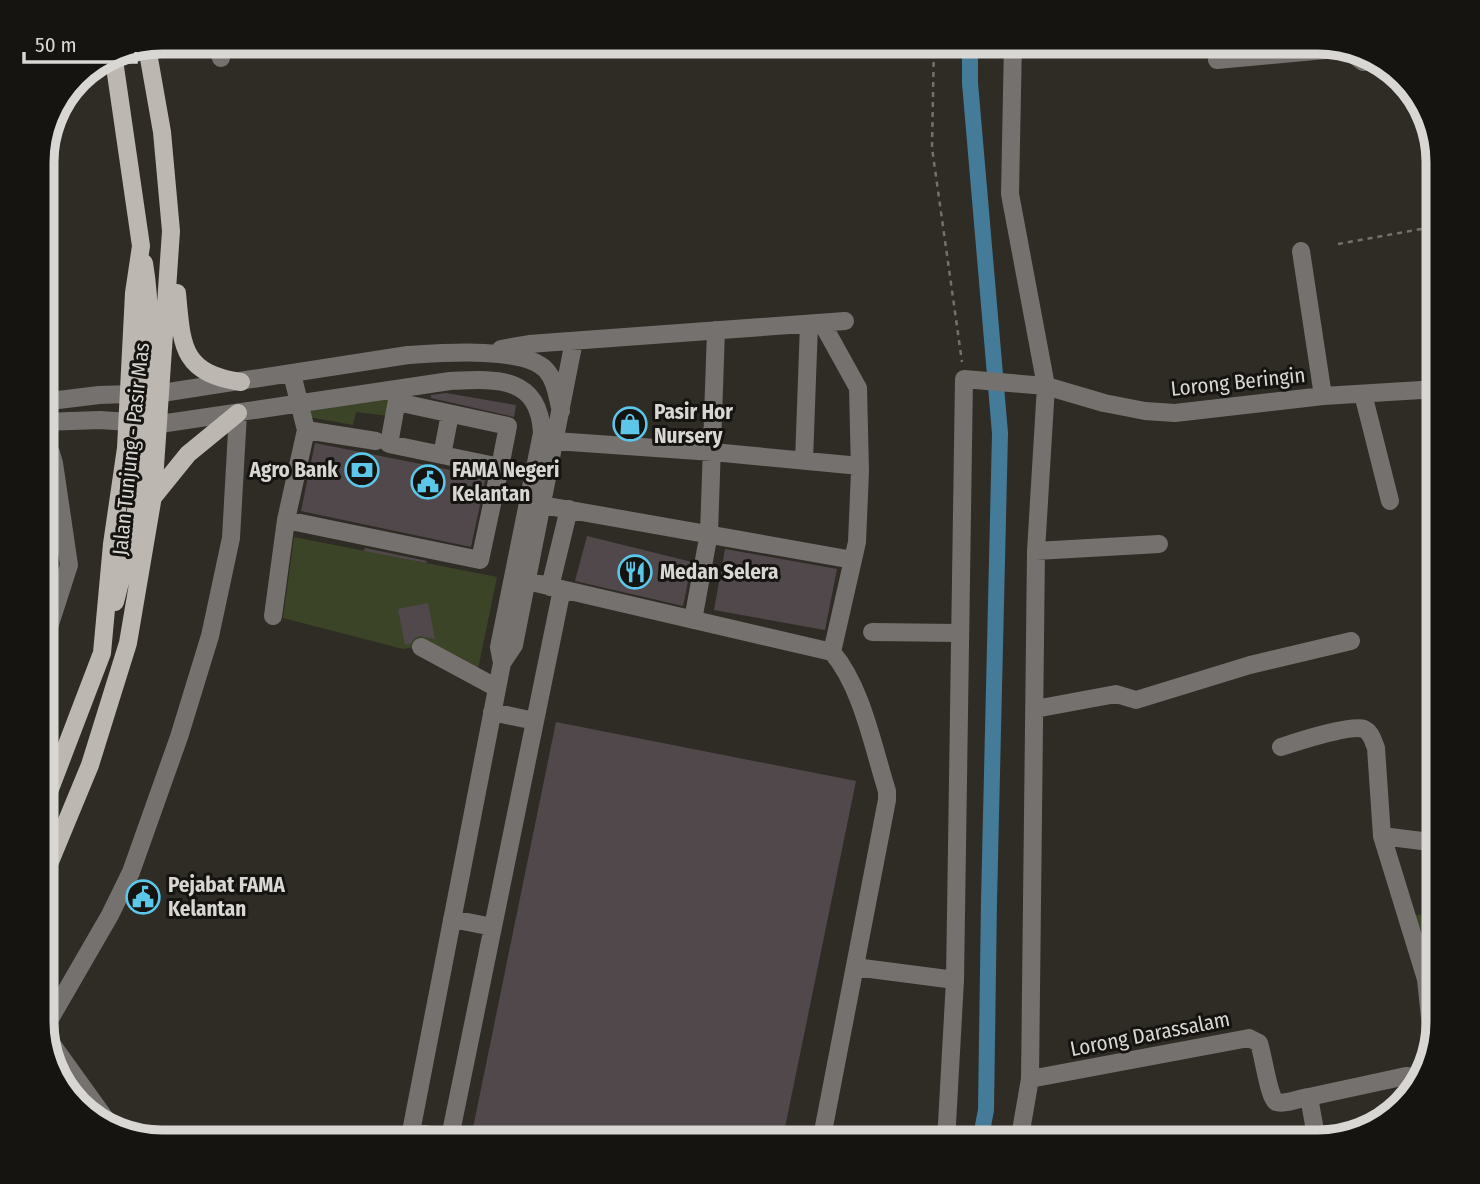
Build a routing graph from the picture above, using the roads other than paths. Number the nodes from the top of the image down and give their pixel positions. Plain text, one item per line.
1 (1013, 54) edge
2 (1282, 54) edge
3 (148, 55) edge
4 (1217, 60) dead end
5 (115, 66) edge
6 (171, 231) junction
7 (141, 246) junction
8 (1301, 251) dead end
9 (845, 321) dead end
10 (816, 323) junction
11 (716, 330) junction
12 (574, 341) junction
13 (484, 354) junction
14 (292, 374) junction
15 (241, 382) junction
16 (1046, 386) junction
17 (1426, 390) edge
18 (153, 394) junction
19 (1363, 394) junction
20 (127, 395) junction
21 (398, 396) junction
22 (1323, 397) junction
23 (54, 401) edge
24 (301, 404) junction
25 (561, 411) junction
26 (238, 413) junction
27 (450, 414) junction
28 (54, 421) edge
29 (143, 423) junction
30 (306, 430) junction
31 (555, 441) junction
32 (383, 442) junction
33 (713, 452) junction
34 (442, 455) junction
35 (804, 461) junction
36 (54, 463) edge
37 (860, 466) junction
38 (500, 467) junction
39 (153, 496) junction
40 (1390, 501) dead end
41 (542, 505) junction
42 (569, 509) junction
43 (286, 520) junction
44 (709, 533) junction
45 (1159, 544) dead end
46 (1036, 551) junction
47 (853, 560) junction
48 (527, 581) junction
49 (556, 588) junction
50 (54, 612) edge
51 (273, 616) dead end
52 (693, 620) junction
53 (872, 632) dead end
54 (959, 633) junction
55 (1351, 640) dead end
56 (421, 648) dead end
57 (832, 652) junction
58 (502, 663) junction
59 (497, 688) junction
60 (1035, 709) junction
61 (492, 712) junction
62 (535, 721) junction
63 (1281, 747) dead end
64 (54, 779) edge
65 (1382, 836) junction
66 (1426, 842) edge
67 (54, 852) edge
68 (452, 919) junction
69 (493, 927) junction
70 (855, 967) junction
71 (955, 979) junction
72 (1426, 979) edge
73 (54, 1013) edge
74 (60, 1056) edge
75 (1411, 1076) edge
76 (1030, 1079) junction
77 (1309, 1097) junction
78 (97, 1107) edge
79 (411, 1130) edge
80 (456, 1130) edge
81 (823, 1130) edge
82 (947, 1130) edge
83 (1021, 1130) edge
84 (1315, 1130) edge

1 - 16 street
2 - 4 street
3 - 6 main road, Jalan Tunjung - Pasir Mas
5 - 7 main road, Jalan Tunjung - Pasir Mas
6 - 15 main road
6 - 18 main road, Jalan Tunjung - Pasir Mas
7 - 18 main road
7 - 20 main road, Jalan Tunjung - Pasir Mas
8 - 22 street
9 - 10 street
10 - 11 street
10 - 35 street
10 - 37 street
11 - 12 street
11 - 33 street
12 - 13 street
12 - 25 street
13 - 14 street
13 - 25 street
14 - 15 street
14 - 24 street
15 - 18 street
16 - 22 street, Lorong Beringin
16 - 46 street
16 - 54 street, Lorong Beringin
17 - 19 street, Lorong Beringin
18 - 20 street
18 - 29 main road, Jalan Tunjung - Pasir Mas
19 - 22 street, Lorong Beringin
19 - 40 street
20 - 23 street
20 - 29 main road, Jalan Tunjung - Pasir Mas
21 - 24 street
21 - 27 street
21 - 32 street
21 - 58 street
24 - 26 street
24 - 30 street
25 - 31 street
26 - 29 street
26 - 39 main road
26 - 73 street
27 - 34 street
27 - 38 street
28 - 29 street
29 - 39 main road, Jalan Tunjung - Pasir Mas
29 - 64 main road, Jalan Tunjung - Pasir Mas
30 - 32 street
30 - 43 street
31 - 33 street
31 - 41 street
32 - 34 street
33 - 35 street
33 - 44 street
34 - 38 street
35 - 37 street
36 - 50 street
37 - 47 street
38 - 43 street
39 - 67 main road, Jalan Tunjung - Pasir Mas
41 - 42 street
41 - 48 street
42 - 44 street
42 - 49 street
43 - 51 street
44 - 47 street
44 - 52 street
45 - 46 street
46 - 60 street
47 - 57 street
48 - 49 street
48 - 58 street
49 - 52 street
49 - 62 street
52 - 57 street
53 - 54 street
54 - 71 street
55 - 60 street
56 - 59 street
57 - 70 street
58 - 59 street
59 - 61 street
60 - 76 street
61 - 62 street
61 - 68 street
62 - 69 street
63 - 65 street
65 - 66 street
65 - 72 street
68 - 69 street
68 - 79 street
69 - 80 street
70 - 71 street
70 - 81 street
71 - 82 street
74 - 78 street
75 - 77 street
76 - 77 street, Lorong Darassalam
76 - 83 street
77 - 84 street

